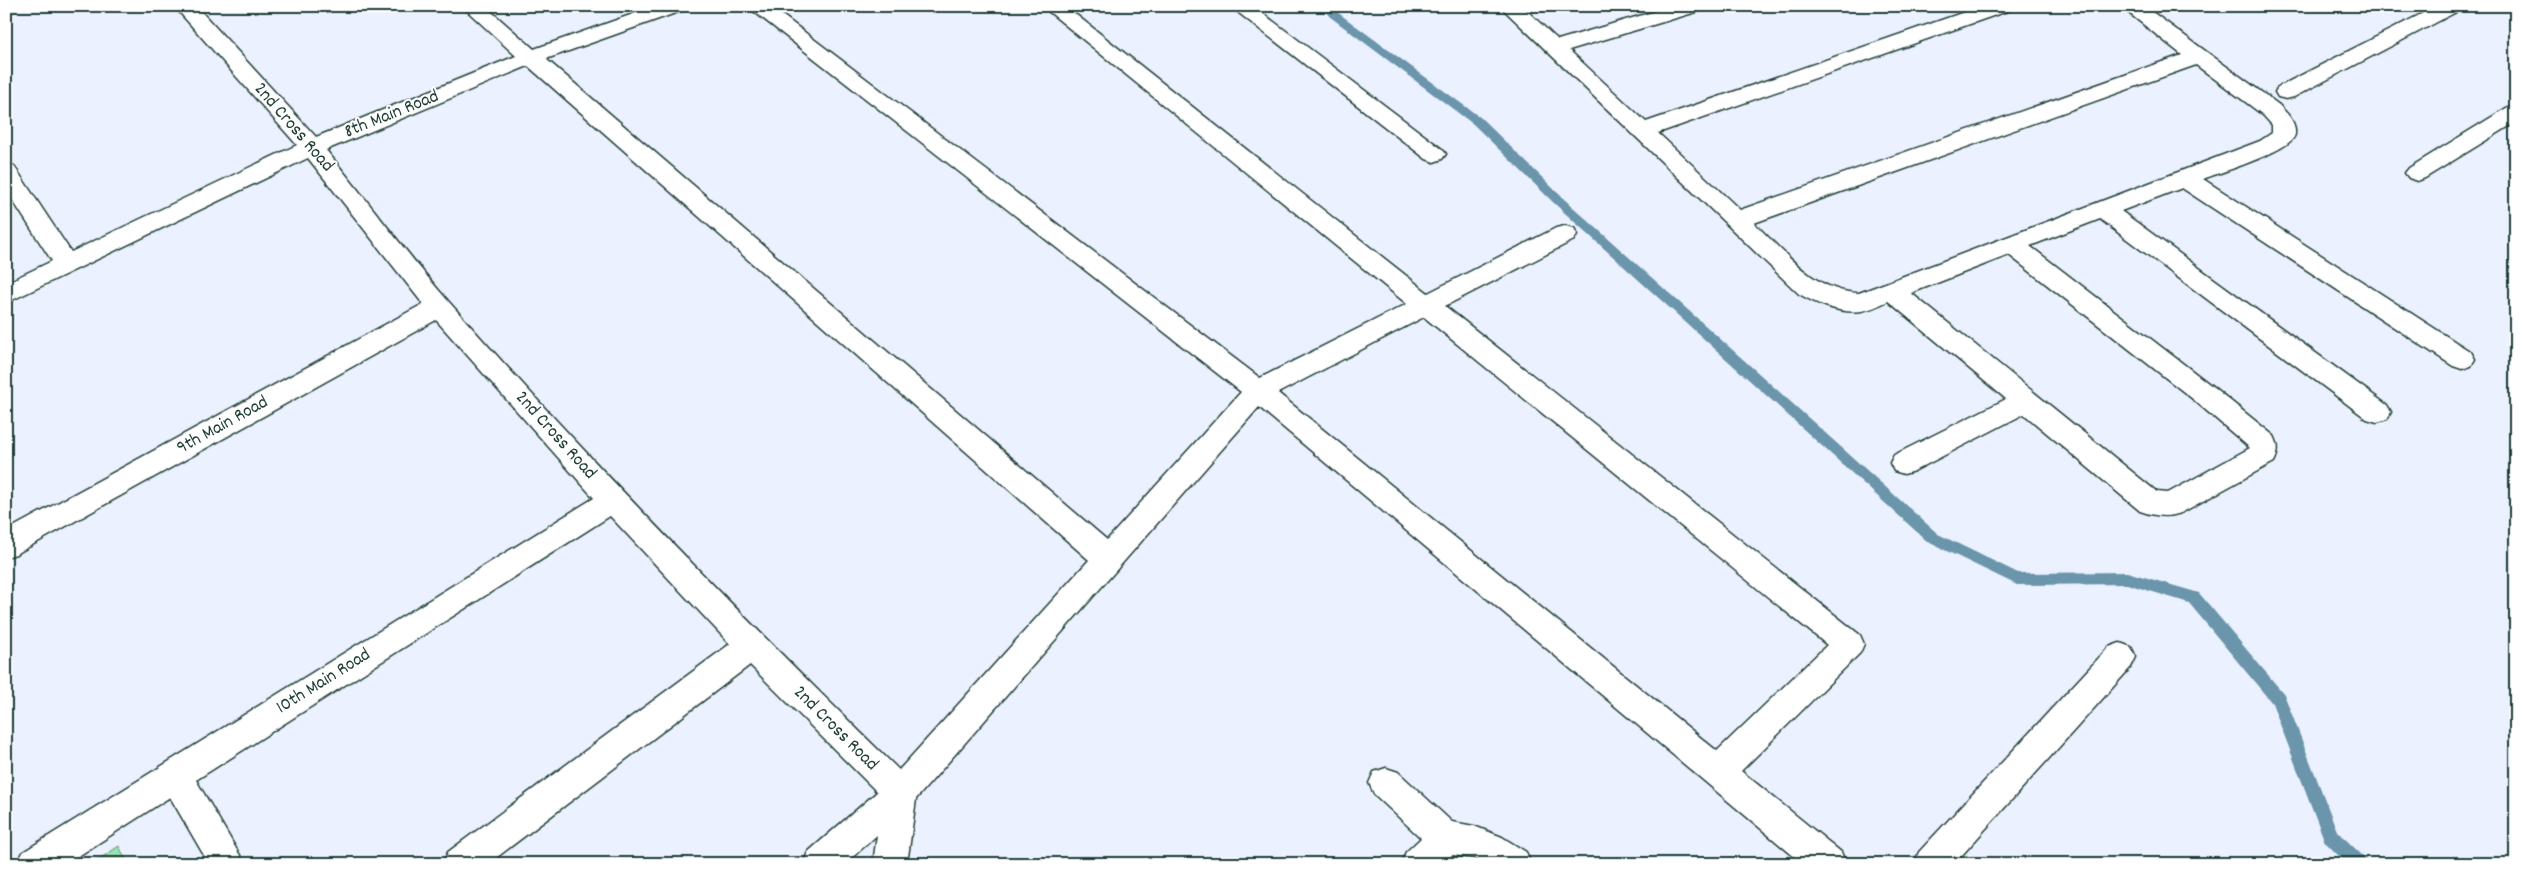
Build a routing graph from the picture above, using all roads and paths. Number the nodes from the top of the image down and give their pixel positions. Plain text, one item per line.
1 (184, 6) edge
2 (472, 6) edge
3 (677, 6) edge
4 (757, 6) edge
5 (1052, 6) edge
6 (1240, 6) edge
7 (1510, 6) edge
8 (1696, 6) edge
9 (2003, 6) edge
10 (2130, 6) edge
11 (2453, 6) edge
12 (1554, 48) junction
13 (2197, 57) junction
14 (529, 58) junction
15 (2286, 92) dead end
16 (2516, 112) edge
17 (1642, 131) junction
18 (312, 147) junction
19 (1434, 154) dead end
20 (6, 171) edge
21 (2417, 173) dead end
22 (2184, 178) junction
23 (2102, 209) junction
24 (1736, 220) junction
25 (1565, 234) dead end
26 (2011, 244) junction
27 (67, 265) junction
28 (1891, 290) junction
29 (6, 294) edge
30 (1426, 305) junction
31 (439, 307) junction
32 (2462, 359) dead end
33 (1258, 391) junction
34 (2026, 401) junction
35 (2377, 412) dead end
36 (1904, 463) dead end
37 (613, 500) junction
38 (6, 545) edge
39 (1108, 559) junction
40 (751, 646) junction
41 (2120, 657) dead end
42 (1718, 771) junction
43 (175, 775) junction
44 (1386, 783) dead end
45 (900, 793) junction
46 (1445, 838) junction
47 (35, 864) edge
48 (228, 864) edge
49 (460, 864) edge
50 (820, 864) edge
51 (890, 864) edge
52 (1418, 864) edge
53 (1514, 864) edge
54 (1829, 864) edge
55 (1931, 864) edge

1 - 18 street, 2nd Cross Road
2 - 14 street
3 - 14 street, 8th Main Road
4 - 33 street
5 - 30 street
6 - 19 street
7 - 12 street
8 - 12 street
9 - 17 street
10 - 13 street
11 - 15 street
12 - 17 street
13 - 22 street
13 - 24 street
14 - 18 street, 8th Main Road
14 - 39 street
16 - 21 street
17 - 24 street
18 - 27 street, 8th Main Road
18 - 31 street, 2nd Cross Road
20 - 27 street
22 - 23 street
22 - 32 street
23 - 26 street
23 - 35 street
24 - 28 street
25 - 30 street
26 - 28 street
26 - 34 street
27 - 29 street, 8th Main Road
28 - 34 street
30 - 33 street
30 - 42 street
31 - 37 street, 2nd Cross Road
31 - 38 street, 9th Main Road
33 - 39 street
33 - 42 street
34 - 36 street
37 - 40 street, 2nd Cross Road
37 - 43 street, 10th Main Road
39 - 45 street
40 - 45 street, 2nd Cross Road
40 - 49 street
41 - 55 street
42 - 54 street
43 - 47 street, 10th Main Road
43 - 48 street
44 - 46 street
45 - 50 street
45 - 51 street
46 - 52 street
46 - 53 street

